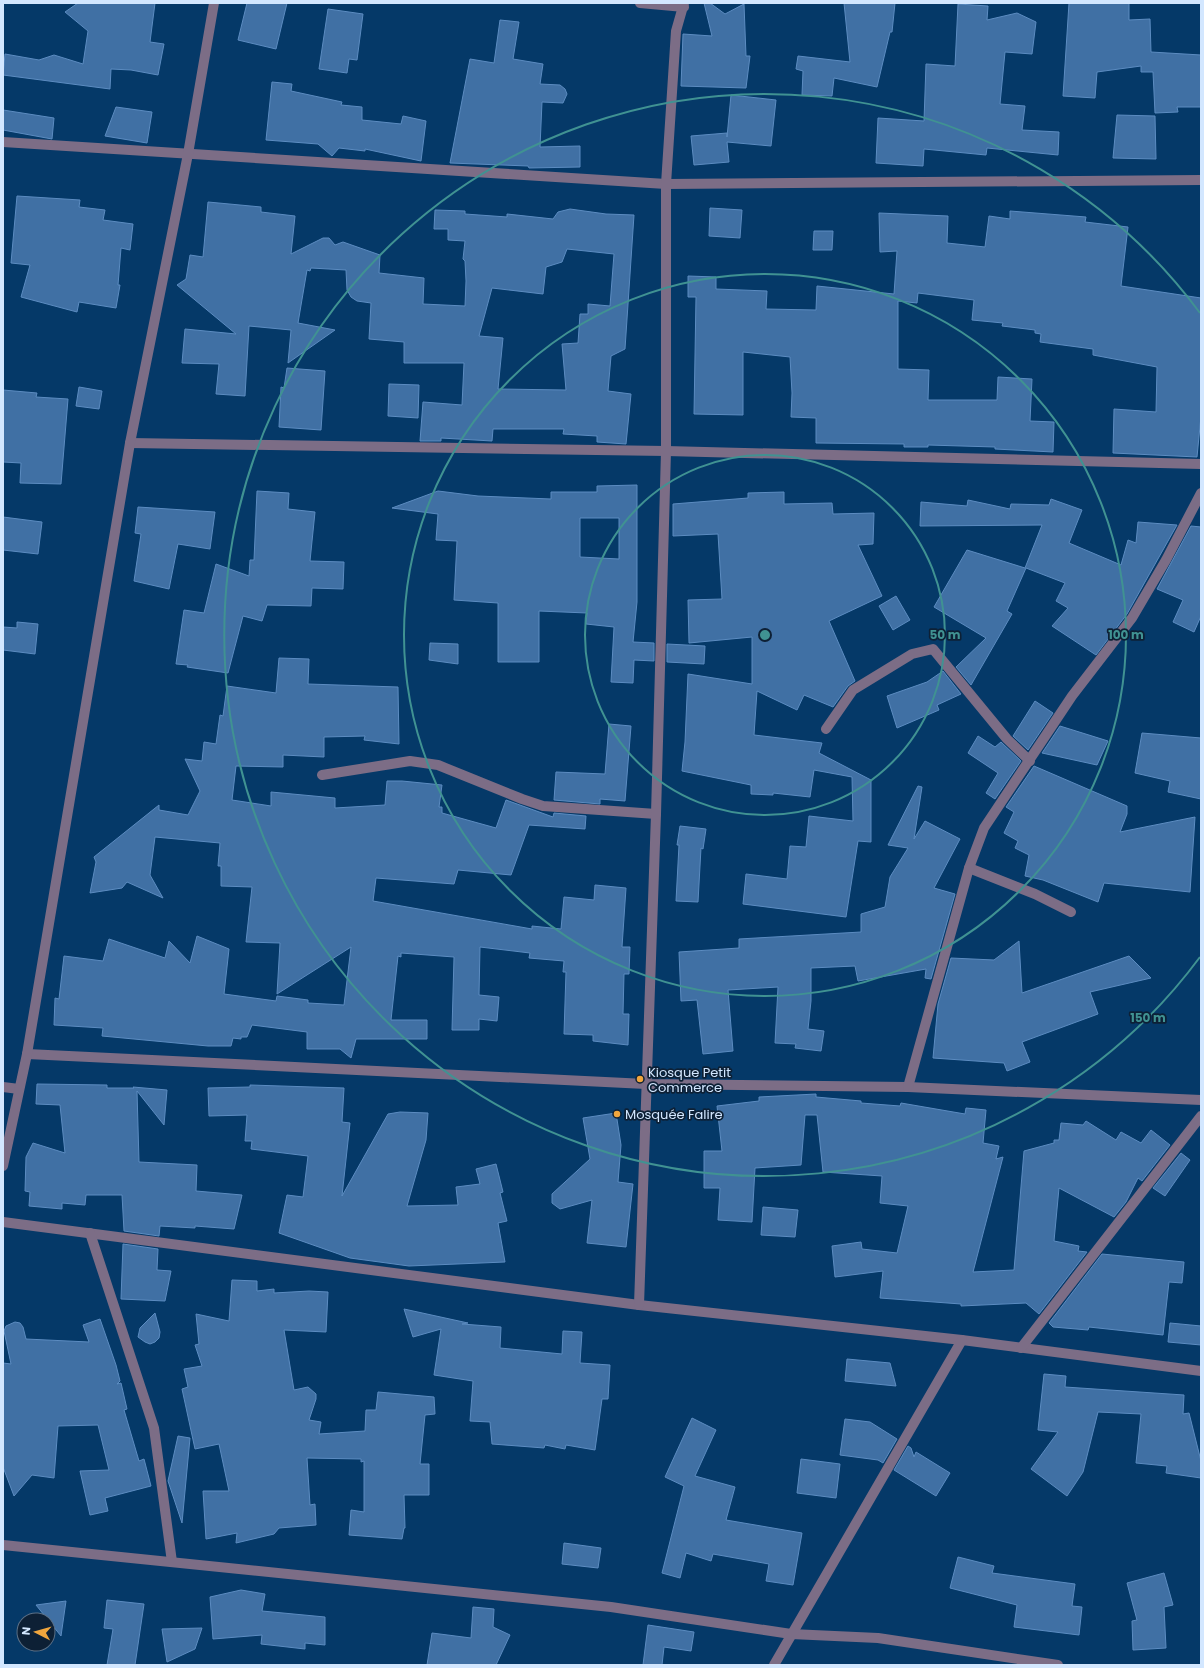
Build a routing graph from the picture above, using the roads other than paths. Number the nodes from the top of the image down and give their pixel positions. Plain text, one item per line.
1 (214, 3) edge
2 (640, 3) edge
3 (684, 5) edge
4 (3, 142) edge
5 (188, 154) junction
6 (1201, 180) edge
7 (666, 184) junction
8 (130, 443) junction
9 (666, 451) junction
10 (1201, 464) edge
11 (1201, 493) edge
12 (826, 729) dead end
13 (1030, 761) junction
14 (322, 775) dead end
15 (656, 814) junction
16 (969, 868) junction
17 (1071, 912) dead end
18 (27, 1054) junction
19 (646, 1084) junction
20 (3, 1087) edge
21 (908, 1087) junction
22 (19, 1089) junction
23 (1201, 1100) edge
24 (1201, 1116) edge
25 (3, 1166) edge
26 (3, 1222) edge
27 (90, 1233) junction
28 (639, 1305) junction
29 (962, 1340) junction
30 (1021, 1348) junction
31 (1201, 1371) edge
32 (3, 1544) edge
33 (172, 1562) junction
34 (791, 1634) junction
35 (774, 1665) edge
36 (1058, 1665) edge

1 - 5 street
2 - 3 street
3 - 7 street
4 - 5 street
5 - 7 street
5 - 8 street
6 - 7 street
7 - 9 street
8 - 9 street
8 - 18 street
9 - 10 street
9 - 15 street
11 - 13 street
12 - 13 street
13 - 16 street
14 - 15 street
15 - 19 street
16 - 17 street
16 - 21 street
18 - 19 street
18 - 22 street
19 - 21 street
19 - 28 street
20 - 22 street
21 - 23 street
22 - 25 street
24 - 30 street
26 - 27 street
27 - 28 street
27 - 33 street
28 - 29 street
29 - 30 street
29 - 34 street
30 - 31 street
32 - 33 street
33 - 34 street
34 - 35 street
34 - 36 street

